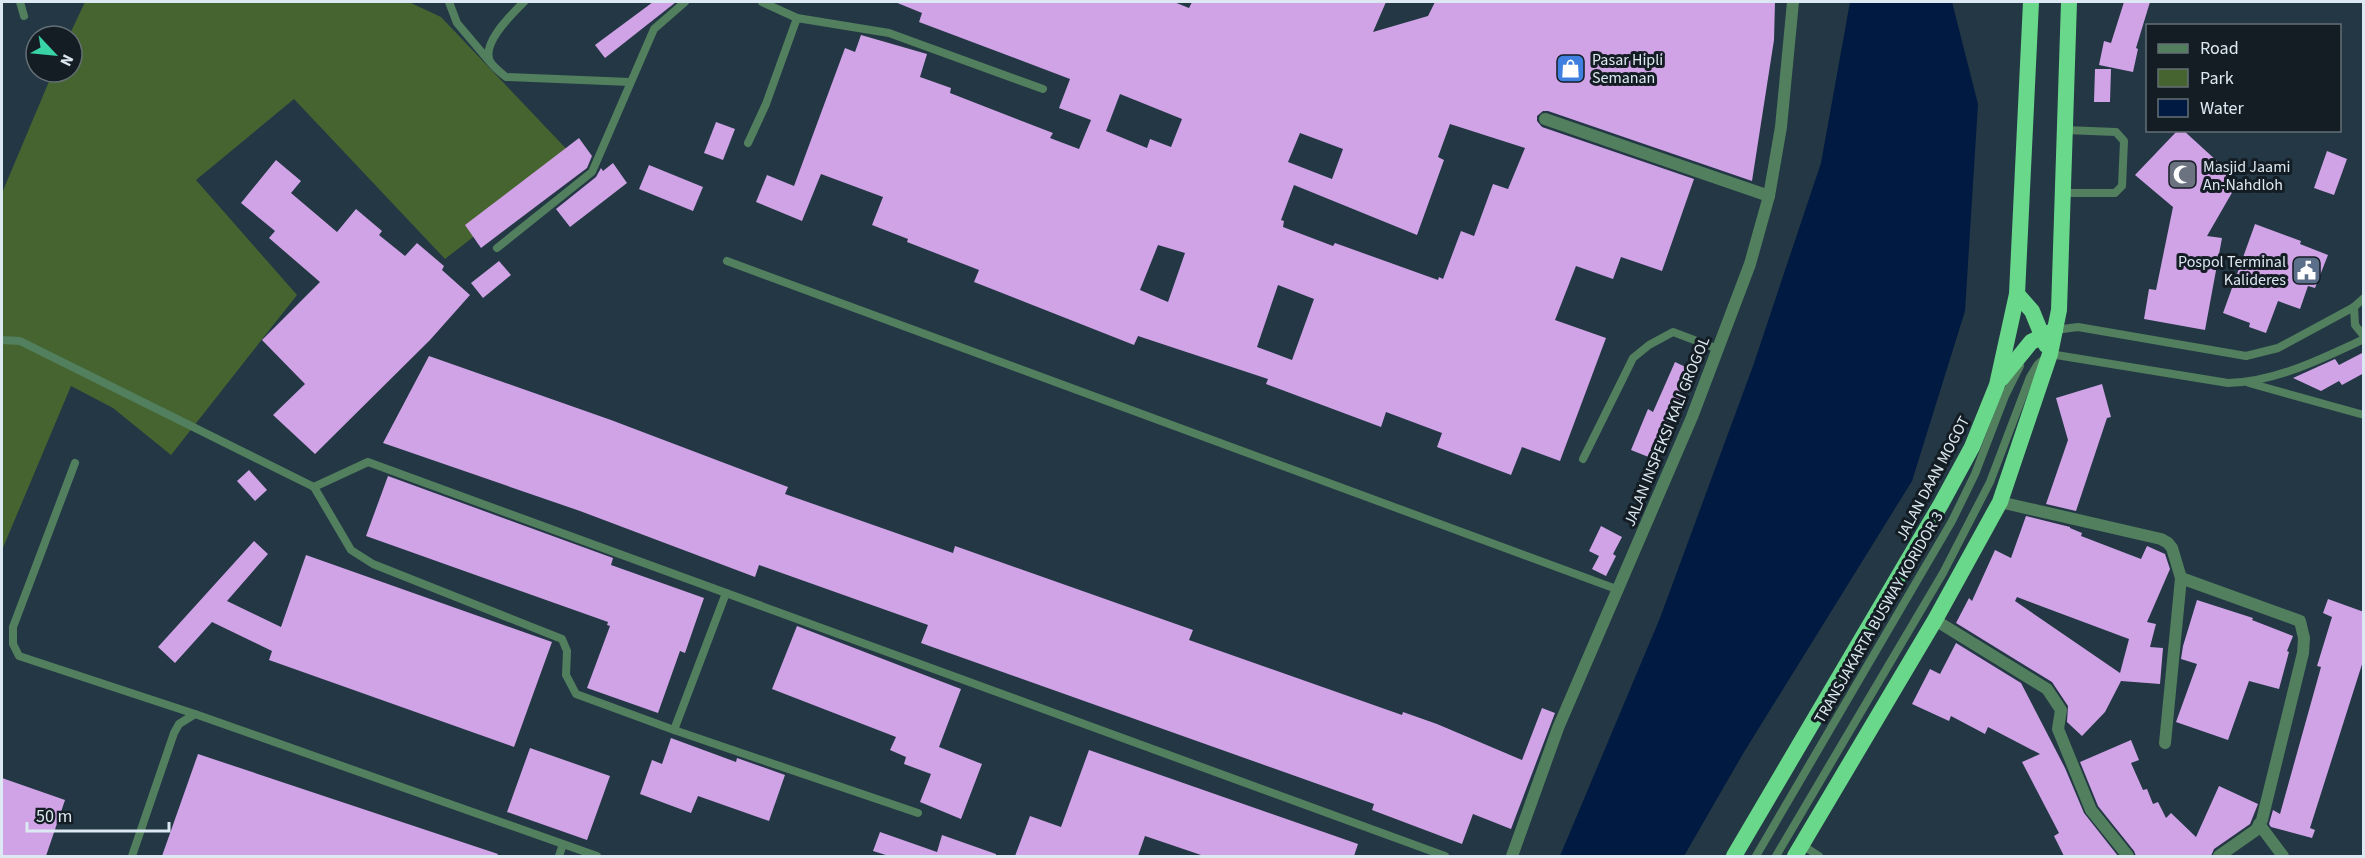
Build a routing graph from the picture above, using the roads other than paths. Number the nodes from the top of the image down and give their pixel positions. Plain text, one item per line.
1 (20, 2) edge
2 (449, 2) edge
3 (524, 2) edge
4 (685, 2) edge
5 (762, 2) edge
6 (1793, 2) edge
7 (2031, 2) edge
8 (2069, 2) edge
9 (24, 16) dead end
10 (796, 18) junction
11 (490, 62) junction
12 (630, 82) junction
13 (1043, 89) dead end
14 (1545, 118) dead end
15 (2065, 130) junction
16 (748, 143) dead end
17 (2063, 193) junction
18 (1769, 196) junction
19 (497, 248) dead end
20 (727, 261) dead end
21 (2017, 294) junction
22 (2364, 298) edge
23 (2354, 307) junction
24 (2046, 334) junction
25 (2364, 338) edge
26 (2, 340) edge
27 (1718, 349) junction
28 (2050, 354) junction
29 (2249, 383) junction
30 (1997, 385) junction
31 (2364, 415) edge
32 (1583, 459) dead end
33 (75, 463) dead end
34 (314, 487) junction
35 (2000, 502) junction
36 (2181, 578) junction
37 (1619, 590) junction
38 (726, 593) junction
39 (1935, 620) junction
40 (195, 714) junction
41 (674, 730) junction
42 (2165, 743) dead end
43 (918, 813) dead end
44 (2259, 824) junction
45 (563, 844) junction
46 (1798, 851) edge
47 (132, 856) edge
48 (559, 856) edge
49 (597, 856) edge
50 (1445, 856) edge
51 (1512, 856) edge
52 (1734, 856) edge
53 (1756, 856) edge
54 (1776, 856) edge
55 (1819, 856) edge
56 (2128, 856) edge
57 (2219, 856) edge
58 (2283, 856) edge

1 - 9 lane
2 - 11 lane
3 - 11 lane
4 - 12 lane
5 - 10 lane
6 - 18 street, JALAN INSPEKSI KALI GROGOL
7 - 21 highway, JALAN DAAN MOGOT
8 - 15 highway
10 - 13 lane
10 - 16 lane
11 - 12 lane
12 - 19 lane
14 - 18 street
15 - 17 highway
15 - 17 lane
17 - 24 highway
18 - 27 street, JALAN INSPEKSI KALI GROGOL
20 - 37 lane
21 - 24 highway
21 - 30 highway, JALAN DAAN MOGOT
22 - 23 lane
23 - 24 lane
23 - 25 lane
24 - 28 highway
24 - 30 highway
24 - 53 lane, TRANSJAKARTA BUSWAY KORIDOR 3
25 - 29 lane
26 - 34 lane
27 - 32 lane
27 - 37 street, JALAN INSPEKSI KALI GROGOL
28 - 29 lane
28 - 35 highway
28 - 54 lane, TRANSJAKARTA BUSWAY KORIDOR 3
29 - 31 lane
30 - 52 highway, JALAN DAAN MOGOT
33 - 40 lane
34 - 38 lane
34 - 41 lane
35 - 36 street
35 - 39 highway
36 - 42 street
36 - 44 street
37 - 51 street, JALAN INSPEKSI KALI GROGOL
38 - 41 lane
38 - 50 lane
39 - 46 highway
39 - 56 street
40 - 45 lane
40 - 47 lane
41 - 43 lane
44 - 57 street
44 - 58 street
45 - 48 lane
45 - 49 lane
46 - 55 lane

